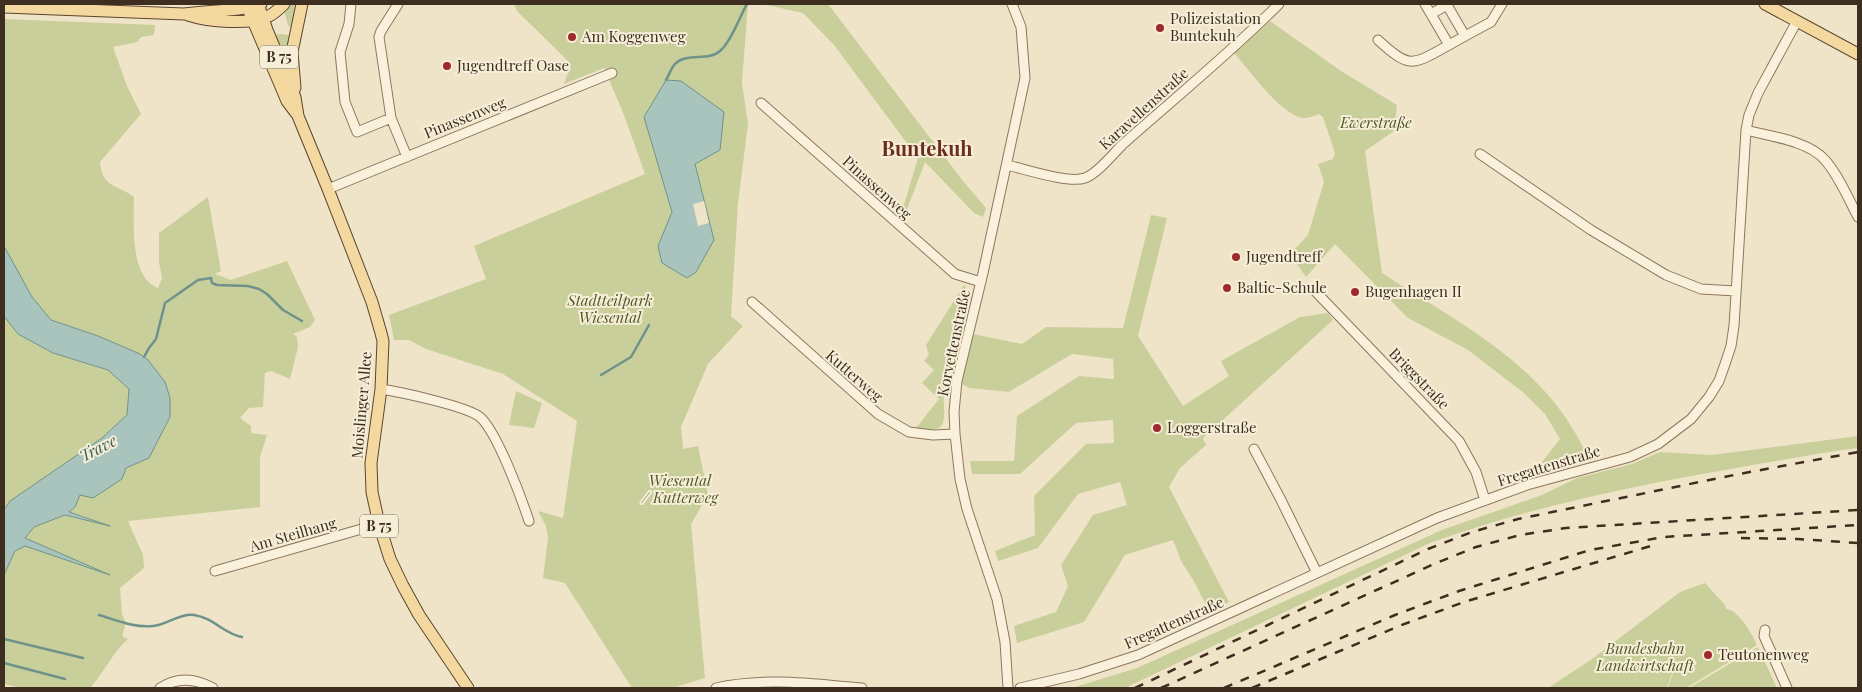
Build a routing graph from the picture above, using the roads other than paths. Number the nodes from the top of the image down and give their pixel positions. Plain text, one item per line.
1 (284, 4) edge
2 (302, 4) edge
3 (351, 4) edge
4 (398, 4) edge
5 (1012, 4) edge
6 (1279, 4) edge
7 (1425, 4) edge
8 (1448, 4) edge
9 (1502, 4) edge
10 (1765, 4) edge
11 (254, 5) edge
12 (4, 7) edge
13 (184, 14) junction
14 (1431, 14) junction
15 (258, 19) junction
16 (1797, 21) junction
17 (1465, 36) junction
18 (1378, 40) dead end
19 (1449, 45) junction
20 (1858, 54) edge
21 (612, 73) dead end
22 (295, 97) junction
23 (761, 103) dead end
24 (298, 116) junction
25 (391, 118) junction
26 (1746, 130) junction
27 (1480, 154) dead end
28 (407, 157) junction
29 (1007, 165) junction
30 (328, 189) junction
31 (1858, 217) edge
32 (981, 282) junction
33 (1314, 290) dead end
34 (1736, 291) junction
35 (752, 302) dead end
36 (381, 390) junction
37 (955, 434) junction
38 (1254, 449) dead end
39 (1485, 500) junction
40 (529, 521) dead end
41 (379, 524) junction
42 (215, 572) dead end
43 (1317, 573) junction
44 (1765, 630) dead end
45 (463, 687) edge
46 (160, 688) edge
47 (212, 688) edge
48 (716, 688) edge
49 (862, 688) edge
50 (1008, 688) edge
51 (1020, 688) edge
52 (1787, 688) edge

1 - 15 main road
2 - 22 main road
3 - 25 street
4 - 25 street
5 - 29 street, Korvettenstraße
6 - 29 street, Karavellenstraße
7 - 14 street
8 - 14 street
8 - 17 street
9 - 17 street
10 - 16 main road
11 - 13 main road
11 - 15 main road, Moislinger Allee / B 75
12 - 13 main road
13 - 15 main road
14 - 19 street
15 - 22 main road, Moislinger Allee / B 75
15 - 24 main road, Moislinger Allee / B 75
16 - 20 main road
16 - 26 street, Fregattenstraße
17 - 19 street
18 - 19 street
21 - 28 street, Pinassenweg
22 - 24 main road, Moislinger Allee / B 75
23 - 32 street, Pinassenweg
24 - 30 main road, Moislinger Allee / B 75
25 - 28 street
26 - 31 street
26 - 34 street, Fregattenstraße
27 - 34 street
28 - 30 street, Pinassenweg
29 - 32 street, Korvettenstraße
30 - 36 main road, Moislinger Allee / B 75
32 - 37 street, Korvettenstraße
33 - 39 street, Briggstraße
34 - 39 street, Fregattenstraße
35 - 37 street, Kutterweg
36 - 40 street
36 - 41 main road, Moislinger Allee / B 75
37 - 50 street, Korvettenstraße
38 - 43 street
39 - 43 street, Fregattenstraße
41 - 42 street, Am Steilhang
41 - 45 main road, Moislinger Allee / B 75
43 - 51 street, Fregattenstraße
44 - 52 street
46 - 47 street
48 - 49 street

